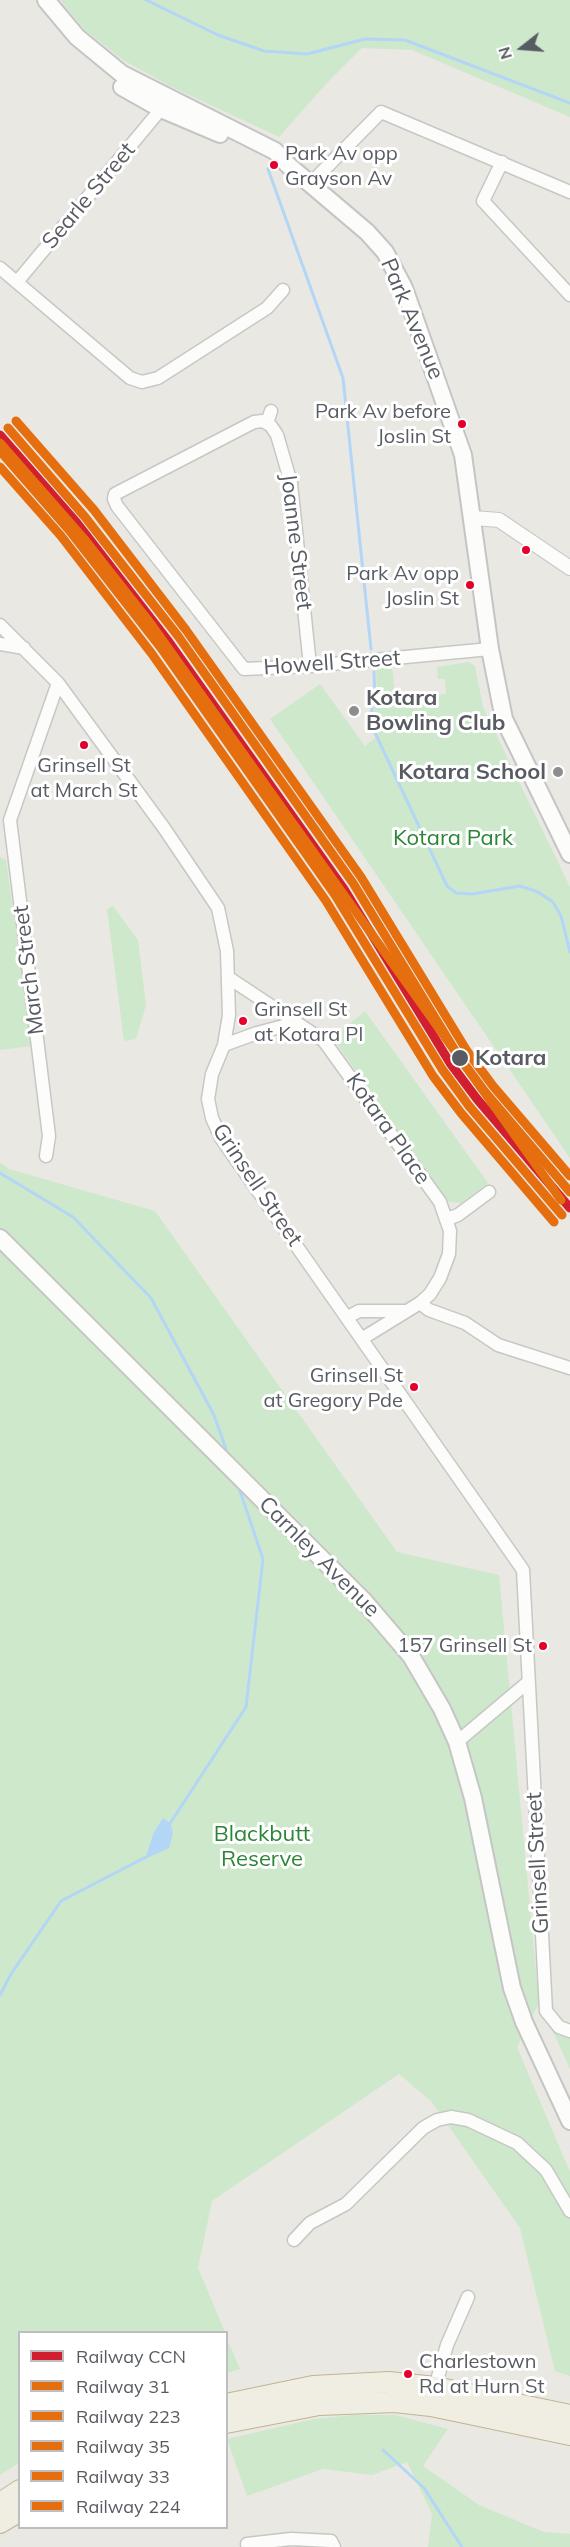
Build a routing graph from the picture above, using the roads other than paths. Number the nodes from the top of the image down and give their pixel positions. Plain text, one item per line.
1 (35, 0) edge
2 (46, 0) edge
3 (112, 67) junction
4 (161, 110) junction
5 (225, 124) junction
6 (502, 162) junction
7 (288, 165) junction
8 (310, 184) junction
9 (570, 192) edge
10 (0, 268) edge
11 (16, 282) junction
12 (283, 290) dead end
13 (570, 296) edge
14 (114, 499) joint
15 (473, 518) junction
16 (570, 568) edge
17 (0, 625) edge
18 (0, 644) edge
19 (24, 648) junction
20 (490, 649) junction
21 (310, 666) junction
22 (58, 684) junction
23 (570, 854) edge
24 (229, 978) junction
25 (295, 1023) junction
26 (224, 1045) junction
27 (46, 1156) dead end
28 (489, 1192) dead end
29 (447, 1219) junction
30 (0, 1238) edge
31 (420, 1303) junction
32 (406, 1311) junction
33 (348, 1317) junction
34 (363, 1338) junction
35 (570, 1368) edge
36 (527, 1683) junction
37 (458, 1742) junction
38 (570, 2031) edge
39 (570, 2121) edge
40 (570, 2211) edge
41 (294, 2240) dead end
42 (468, 2297) dead end
43 (433, 2396) junction
44 (228, 2404) edge
45 (570, 2415) edge
46 (228, 2423) edge
47 (570, 2435) edge
48 (18, 2491) edge
49 (0, 2503) edge
50 (18, 2512) edge
51 (0, 2523) edge
52 (247, 2544) dead end
53 (334, 2547) edge

1 - 4 main road, Park Avenue
2 - 3 main road, Park Avenue
3 - 4 main road
3 - 5 main road, Park Avenue
4 - 5 main road
4 - 7 main road, Park Avenue
4 - 11 street, Searle Street
5 - 7 main road, Park Avenue
6 - 8 street
6 - 9 street
6 - 13 street
7 - 8 main road, Park Avenue
8 - 15 main road, Park Avenue
10 - 11 street
11 - 12 street
14 - 21 street, Howell Street
14 - 21 street, Joanne Street
15 - 16 street
15 - 20 main road, Park Avenue
17 - 19 street, Grinsell Street
18 - 19 street
19 - 22 street, Grinsell Street
20 - 21 street, Howell Street
20 - 23 main road, Park Avenue
22 - 24 street, Grinsell Street
22 - 27 street, March Street
24 - 25 street, Kotara Place
24 - 26 street, Grinsell Street
25 - 26 street
25 - 29 street, Kotara Place
26 - 33 street, Grinsell Street
28 - 29 street
29 - 31 street, Kotara Place
30 - 37 main road, Carnley Avenue
31 - 32 street
31 - 35 street
32 - 33 street
32 - 34 street
33 - 34 street, Grinsell Street
34 - 36 street, Grinsell Street
36 - 37 street
36 - 38 street, Grinsell Street
37 - 39 main road, Carnley Avenue
40 - 41 street
42 - 43 street
43 - 44 highway
43 - 45 highway
43 - 46 highway
43 - 47 highway
48 - 49 highway
50 - 51 highway
52 - 53 street

